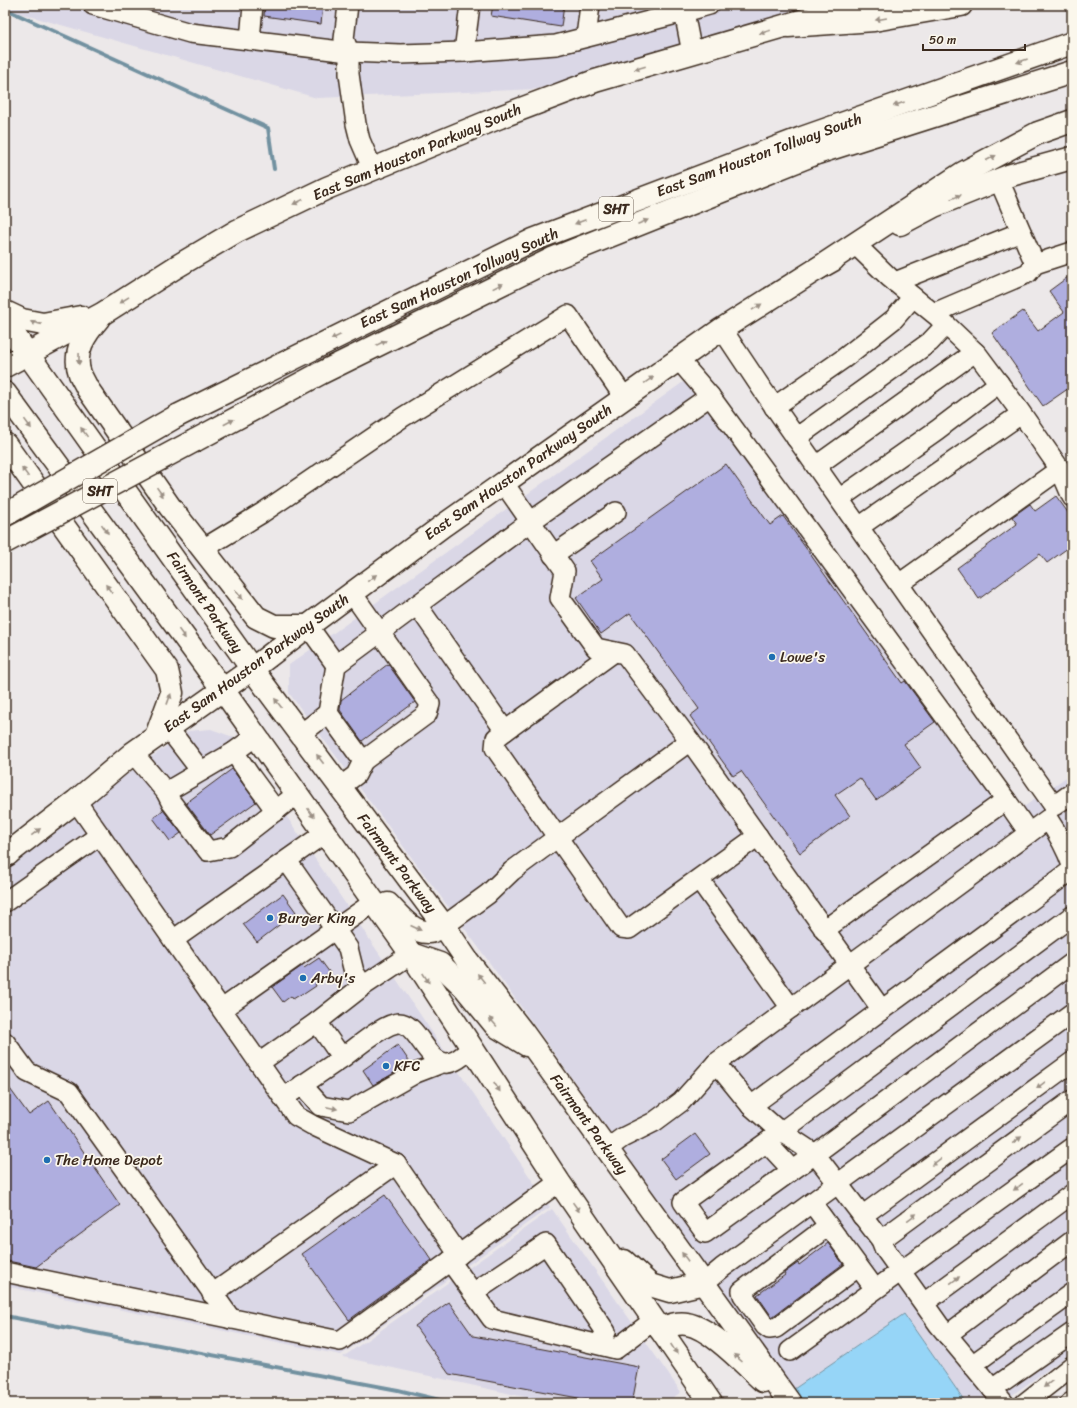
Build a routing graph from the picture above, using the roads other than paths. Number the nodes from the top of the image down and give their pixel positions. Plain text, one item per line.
1 (95, 5) edge
2 (253, 5) edge
3 (348, 5) edge
4 (470, 5) edge
5 (590, 5) edge
6 (709, 5) edge
7 (856, 5) edge
8 (961, 5) edge
9 (683, 8) edge
10 (788, 26) junction
11 (586, 37) junction
12 (250, 40) junction
13 (1072, 43) edge
14 (349, 52) junction
15 (464, 52) junction
16 (692, 53) junction
17 (1072, 72) edge
18 (1072, 121) edge
19 (1072, 158) edge
20 (373, 170) junction
21 (999, 180) junction
22 (1021, 232) junction
23 (858, 247) junction
24 (1072, 252) edge
25 (1035, 264) junction
26 (817, 269) junction
27 (895, 282) junction
28 (913, 297) junction
29 (5, 312) edge
30 (102, 314) junction
31 (940, 319) junction
32 (5, 322) edge
33 (722, 329) junction
34 (975, 352) junction
35 (27, 353) junction
36 (679, 360) junction
37 (5, 366) edge
38 (999, 383) junction
39 (5, 393) edge
40 (710, 396) junction
41 (624, 397) junction
42 (774, 407) junction
43 (1021, 414) junction
44 (796, 438) junction
45 (5, 444) edge
46 (816, 466) junction
47 (1060, 469) junction
48 (502, 482) junction
49 (1072, 497) edge
50 (839, 499) junction
51 (616, 512) dead end
52 (5, 515) edge
53 (530, 522) junction
54 (859, 527) junction
55 (5, 542) edge
56 (204, 549) junction
57 (553, 555) junction
58 (899, 584) junction
59 (352, 593) junction
60 (417, 605) junction
61 (308, 626) junction
62 (379, 633) junction
63 (614, 652) junction
64 (336, 665) junction
65 (252, 669) junction
66 (223, 690) junction
67 (328, 713) junction
68 (505, 731) junction
69 (162, 732) junction
70 (301, 734) junction
71 (256, 736) junction
72 (690, 741) junction
73 (234, 752) junction
74 (133, 753) junction
75 (363, 761) junction
76 (202, 771) junction
77 (340, 787) junction
78 (166, 792) junction
79 (1072, 793) edge
80 (297, 794) junction
81 (1006, 800) junction
82 (76, 801) junction
83 (276, 811) junction
84 (1029, 833) junction
85 (325, 834) junction
86 (100, 835) junction
87 (758, 836) junction
88 (558, 837) junction
89 (338, 852) junction
90 (6, 855) edge
91 (287, 861) junction
92 (1072, 865) edge
93 (1072, 870) edge
94 (699, 879) junction
95 (5, 902) edge
96 (374, 902) junction
97 (1072, 916) edge
98 (444, 926) junction
99 (335, 929) junction
100 (824, 930) junction
101 (174, 940) junction
102 (411, 954) junction
103 (1072, 963) edge
104 (849, 965) junction
105 (363, 986) junction
106 (791, 1008) junction
107 (222, 1009) junction
108 (882, 1010) junction
109 (1072, 1012) edge
110 (317, 1022) junction
111 (5, 1042) edge
112 (472, 1048) junction
113 (536, 1051) junction
114 (342, 1058) junction
115 (1072, 1062) edge
116 (259, 1063) junction
117 (442, 1063) junction
118 (716, 1063) junction
119 (302, 1085) junction
120 (283, 1098) junction
121 (1072, 1100) edge
122 (751, 1106) junction
123 (774, 1137) junction
124 (1072, 1148) edge
125 (607, 1149) junction
126 (815, 1154) junction
127 (396, 1164) junction
128 (792, 1170) junction
129 (559, 1182) junction
130 (838, 1184) junction
131 (1072, 1194) edge
132 (812, 1203) junction
133 (862, 1216) junction
134 (828, 1226) junction
135 (593, 1231) junction
136 (881, 1240) junction
137 (1072, 1242) edge
138 (455, 1258) junction
139 (858, 1266) junction
140 (900, 1271) junction
141 (5, 1272) edge
142 (704, 1283) junction
143 (875, 1289) junction
144 (473, 1293) junction
145 (1072, 1293) edge
146 (212, 1294) junction
147 (924, 1303) junction
148 (231, 1319) junction
149 (657, 1325) junction
150 (1072, 1333) edge
151 (947, 1335) junction
152 (598, 1344) junction
153 (790, 1350) dead end
154 (972, 1365) junction
155 (1072, 1366) edge
156 (998, 1396) edge
157 (711, 1403) edge
158 (789, 1403) edge
159 (1024, 1403) edge

1 - 12 street
2 - 12 street
3 - 14 street
4 - 15 street
5 - 11 street
6 - 9 street
7 - 10 main road, East Sam Houston Parkway South
8 -> 10 main road
9 - 11 street
9 - 16 street
10 -> 16 main road, East Sam Houston Parkway South
11 - 15 street
12 - 14 street
13 -> 52 main road, East Sam Houston Tollway South / SHT, bridge
14 - 15 street
14 - 20 street
16 -> 20 main road, East Sam Houston Parkway South
55 -> 17 main road, East Sam Houston Tollway South / SHT, bridge
26 -> 18 main road
19 - 21 main road, East Sam Houston Parkway South
20 -> 30 main road, East Sam Houston Parkway South
21 - 22 street
23 -> 21 main road, East Sam Houston Parkway South
22 - 25 street
22 - 27 street
23 - 26 main road, East Sam Houston Parkway South
23 - 27 street
24 - 25 street
25 - 31 street
33 -> 26 main road, East Sam Houston Parkway South
27 - 28 street
28 - 31 street
28 - 42 street
30 -> 29 main road
30 - 35 main road, East Sam Houston Parkway South
30 -> 56 main road
31 - 34 street
31 - 44 street
32 - 35 main road, Fairmont Parkway
33 - 36 main road, East Sam Houston Parkway South
33 - 42 street
34 - 38 street
34 - 46 street
35 - 37 main road, East Sam Houston Parkway South
65 -> 35 main road, Fairmont Parkway
36 - 40 street
41 -> 36 main road, East Sam Houston Parkway South
38 - 43 street
38 - 50 street
39 -> 66 main road
40 - 53 street
40 - 81 street
41 - 48 main road, East Sam Houston Parkway South
41 - 56 street
42 - 44 street
43 - 47 street
43 - 54 street
44 - 46 street
69 -> 45 main road
46 - 50 street
47 - 49 street
47 - 58 street
48 - 53 street
59 -> 48 main road, East Sam Houston Parkway South
50 - 54 street
51 - 57 street
53 - 57 street
53 - 60 street
54 - 58 street
56 -> 61 main road
57 - 63 street
58 - 79 street
59 - 61 main road, East Sam Houston Parkway South
59 - 62 street
60 - 62 street
60 - 68 street
61 - 64 street
61 - 65 main road, East Sam Houston Parkway South
62 - 64 street
62 - 75 street
63 - 68 street
63 - 72 street
64 - 67 street
65 - 66 main road, East Sam Houston Parkway South
70 -> 65 main road, Fairmont Parkway
66 - 69 main road, East Sam Houston Parkway South
66 - 71 main road
67 - 70 street
67 - 75 street
68 - 88 street
69 - 74 main road, East Sam Houston Parkway South
69 - 76 street
77 -> 70 main road, Fairmont Parkway
71 - 73 street
71 - 80 main road
72 - 87 street
72 - 88 street
73 - 76 street
73 - 83 street
74 - 78 street
74 - 82 main road, East Sam Houston Parkway South
75 - 77 street
76 - 78 street
77 - 98 main road, Fairmont Parkway
78 - 83 street
80 - 83 street
80 -> 85 main road
81 - 84 street
81 - 100 street
82 - 86 street
90 -> 82 main road, East Sam Houston Parkway South
84 - 92 street
84 - 104 street
85 - 89 main road
85 - 91 street
86 - 95 street
86 - 101 street
87 - 94 street
87 - 100 street
88 - 94 street
88 - 98 street
89 - 96 main road
89 -> 98 main road
91 - 99 street
91 - 101 street
93 - 108 street
94 - 106 street
96 - 99 street
96 - 102 main road
97 - 123 street
113 -> 98 main road, Fairmont Parkway
99 - 105 street
99 - 107 street
100 - 104 street
101 - 107 street
102 - 105 street
102 -> 112 main road
113 -> 102 main road
103 - 126 street
104 - 106 street
104 - 108 street
105 - 110 street
106 - 118 street
107 - 116 street
108 - 122 street
109 - 130 street
110 - 114 street
110 - 116 street
111 - 146 street
112 - 117 street
112 -> 129 main road
113 - 125 main road, Fairmont Parkway
114 - 117 street
114 - 119 street
115 -> 133 street
116 - 120 street
119 -> 117 street
118 - 122 street
118 - 125 street
119 - 120 street
120 - 127 street
136 -> 121 street
122 - 123 street
123 - 126 street
123 - 128 street
123 - 128 street
124 -> 140 street
142 -> 125 main road, Fairmont Parkway
126 - 128 street
126 - 130 street
127 - 138 street
127 - 146 street
129 -> 135 main road
129 - 138 street
130 - 132 street
130 - 133 street
147 -> 131 street
132 - 134 street
132 - 142 street
133 - 136 street
134 - 139 street
134 - 139 street
135 - 142 main road
135 - 149 main road
136 - 140 street
137 - 151 street
138 - 144 street
138 - 148 street
139 - 143 street
140 - 143 street
140 - 147 street
141 - 148 street
142 - 158 main road, Fairmont Parkway
143 - 153 street
144 - 152 street
144 - 152 street
145 - 154 street
146 - 148 street
147 - 151 street
149 - 152 street
149 -> 157 main road
158 -> 149 main road
150 - 156 street
151 - 154 street
154 - 156 street
155 -> 159 street

